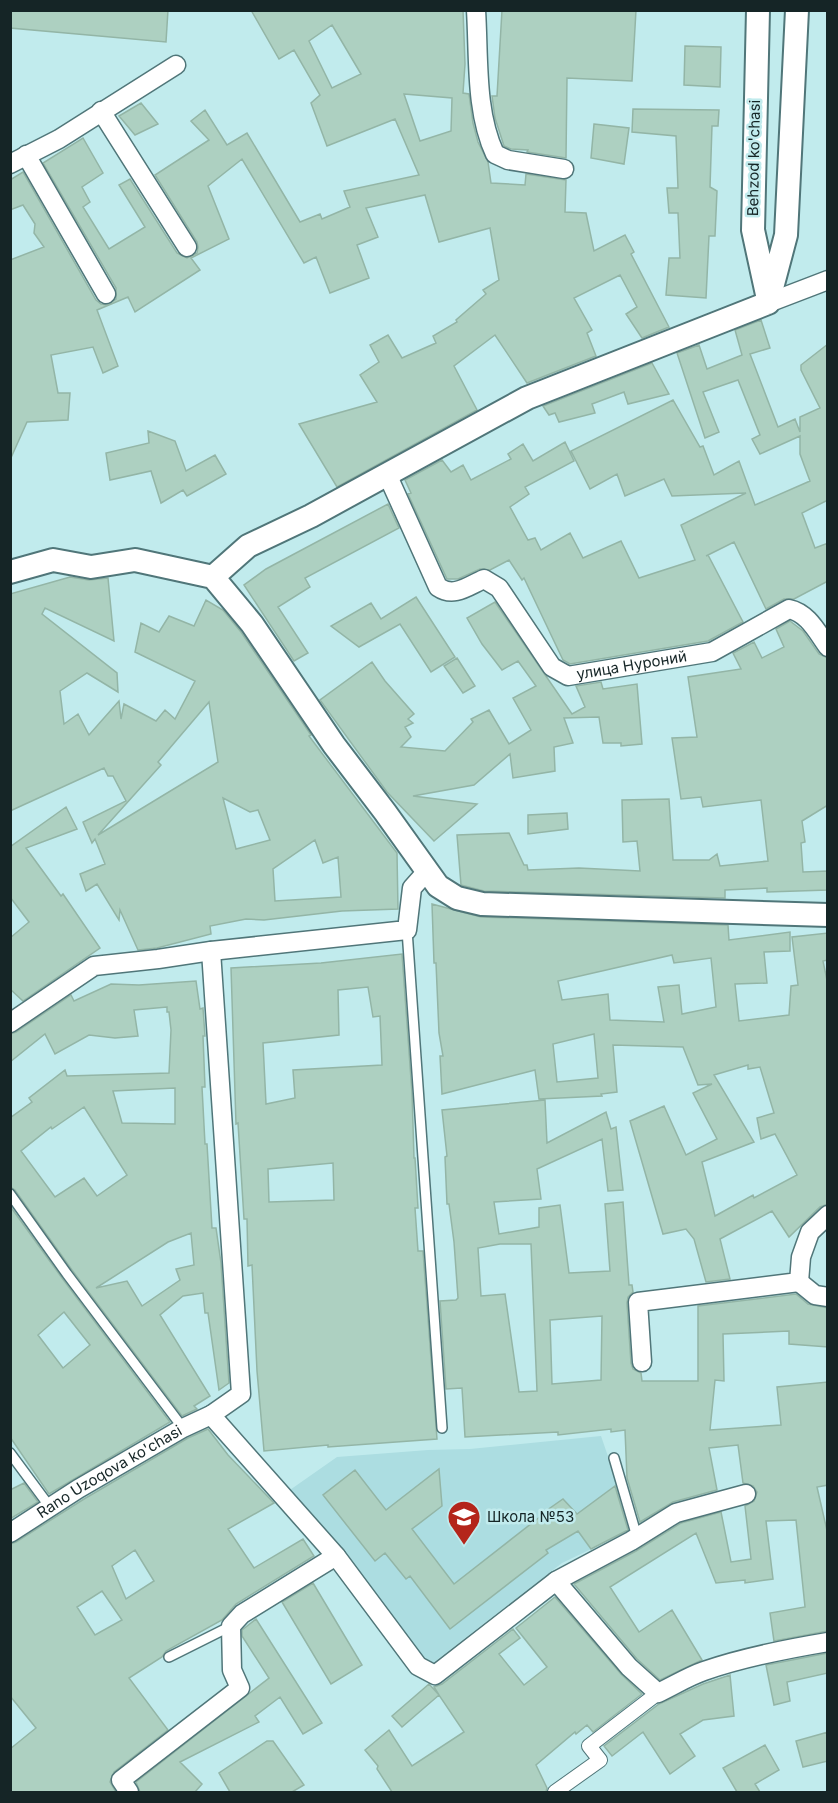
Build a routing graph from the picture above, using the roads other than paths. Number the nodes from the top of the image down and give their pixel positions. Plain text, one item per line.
1 (476, 10) edge
2 (758, 10) edge
3 (797, 10) edge
4 (176, 65) dead end
5 (101, 111) junction
6 (18, 160) edge
7 (564, 169) dead end
8 (187, 247) dead end
9 (828, 280) edge
10 (106, 294) dead end
11 (768, 303) junction
12 (387, 474) junction
13 (10, 572) edge
14 (213, 577) junction
15 (828, 647) edge
16 (428, 870) junction
17 (828, 915) edge
18 (407, 930) junction
19 (212, 951) junction
20 (10, 1023) edge
21 (10, 1194) edge
22 (828, 1215) edge
23 (799, 1282) junction
24 (828, 1297) edge
25 (642, 1362) dead end
26 (211, 1415) junction
27 (183, 1428) junction
28 (442, 1428) dead end
29 (10, 1454) edge
30 (614, 1458) dead end
31 (746, 1494) dead end
32 (50, 1507) junction
33 (10, 1533) edge
34 (637, 1537) junction
35 (336, 1556) junction
36 (556, 1581) junction
37 (231, 1626) junction
38 (828, 1642) edge
39 (169, 1657) dead end
40 (658, 1694) junction
41 (129, 1792) edge
42 (555, 1792) edge

1 - 7 street
2 - 11 street, Behzod ko'chasi
3 - 11 street
4 - 5 street
5 - 6 street
5 - 8 street
6 - 10 street
9 - 11 street
11 - 12 street
12 - 14 street
12 - 15 street, улица Нуроний
13 - 14 street
14 - 16 street
16 - 17 street
16 - 18 street
18 - 19 street
18 - 28 lane
19 - 20 street
19 - 26 street, Rano Uzoqova ko'chasi
21 - 27 lane
22 - 23 street
23 - 24 street
23 - 25 street
26 - 27 street, Rano Uzoqova ko'chasi
26 - 35 street
27 - 32 street, Rano Uzoqova ko'chasi
29 - 32 lane
30 - 34 lane
31 - 34 street
32 - 33 street, Rano Uzoqova ko'chasi
34 - 36 street
35 - 36 street
35 - 37 street
36 - 40 street
37 - 39 lane
37 - 41 street
38 - 40 street
40 - 42 street

